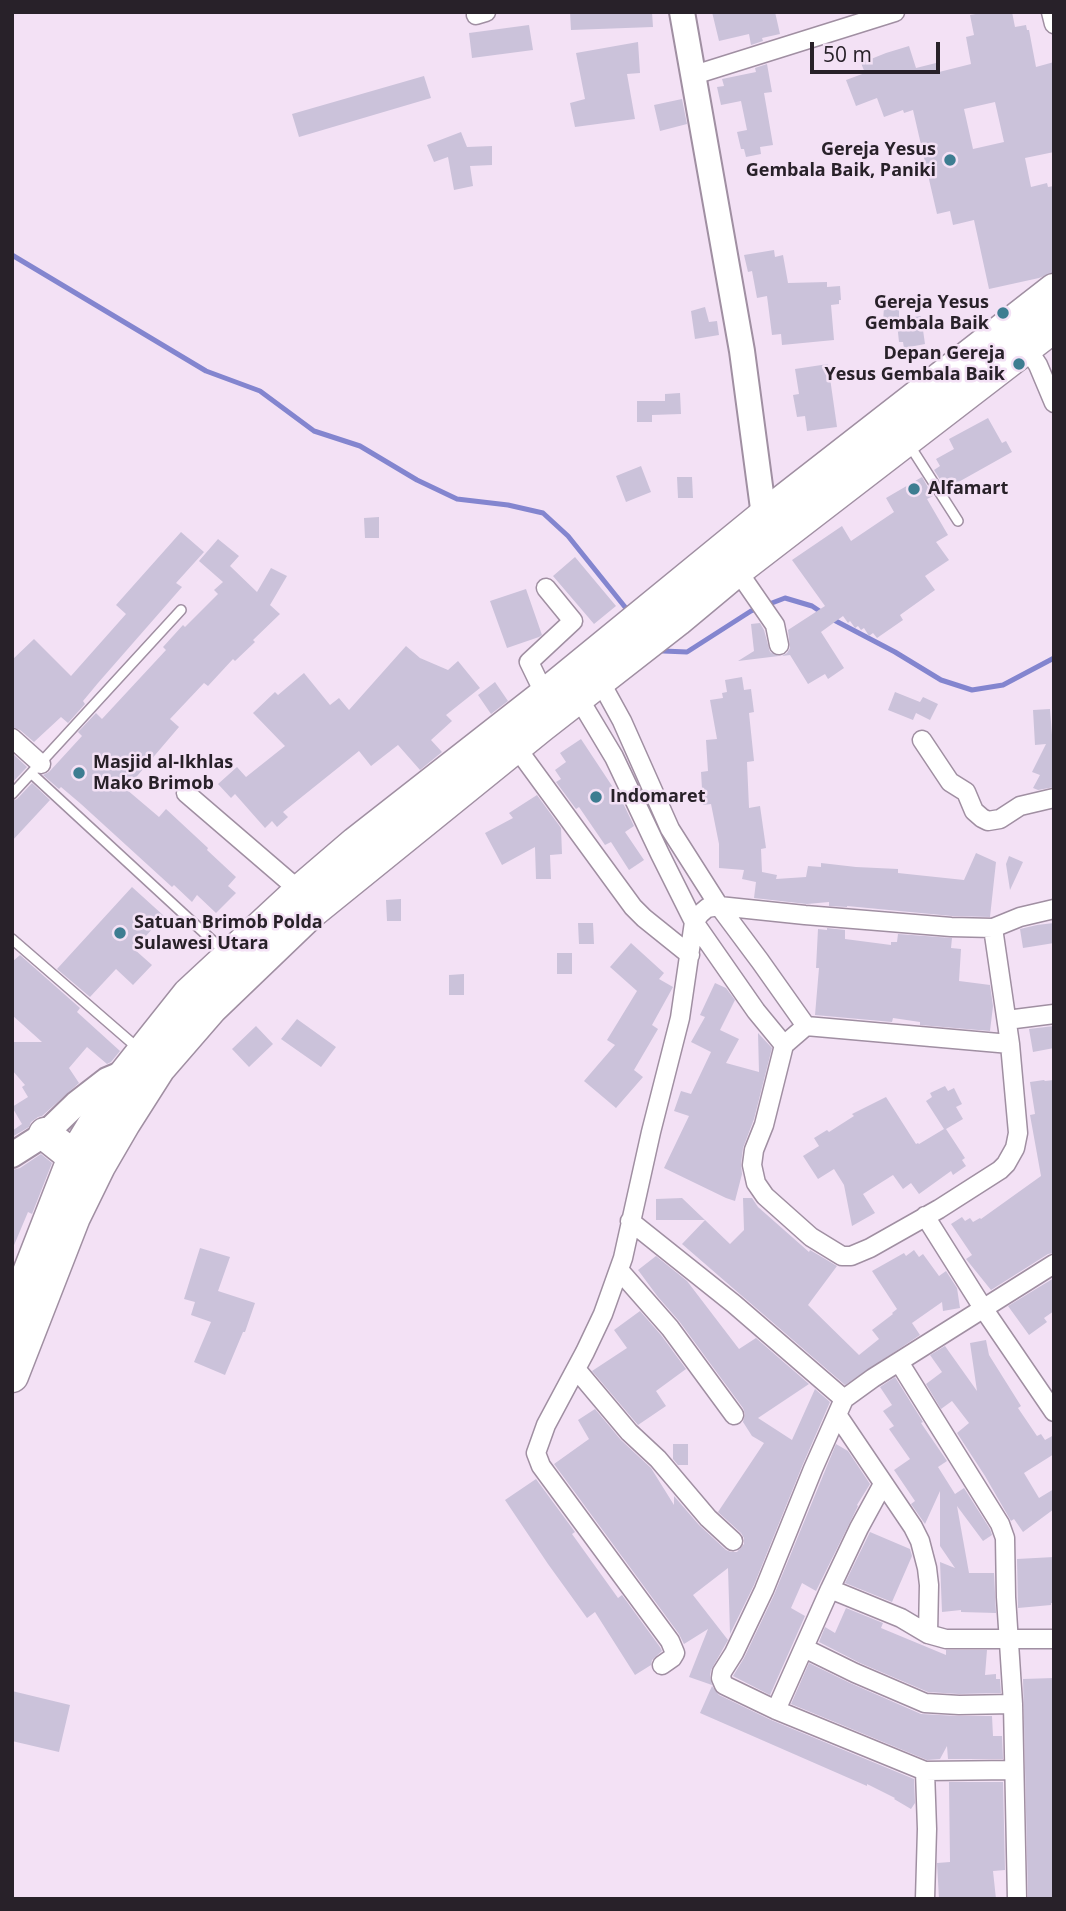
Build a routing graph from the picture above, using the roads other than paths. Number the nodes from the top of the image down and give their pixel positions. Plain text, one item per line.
1 (682, 12) edge
2 (895, 12) edge
3 (1051, 12) edge
4 (1054, 24) edge
5 (694, 75) junction
6 (1054, 290) edge
7 (1045, 336) edge
8 (1054, 403) edge
9 (906, 440) junction
10 (764, 516) junction
11 (958, 521) dead end
12 (746, 583) junction
13 (546, 588) dead end
14 (181, 610) dead end
15 (667, 612) junction
16 (779, 645) dead end
17 (597, 675) junction
18 (545, 695) junction
19 (12, 738) edge
20 (922, 740) dead end
21 (516, 747) junction
22 (36, 769) junction
23 (187, 793) dead end
24 (12, 794) edge
25 (1054, 798) edge
26 (300, 891) junction
27 (719, 906) junction
28 (1054, 909) edge
29 (694, 922) junction
30 (993, 928) junction
31 (12, 939) edge
32 (690, 955) junction
33 (229, 956) junction
34 (1054, 1014) edge
35 (1007, 1020) junction
36 (806, 1026) junction
37 (1010, 1044) junction
38 (784, 1045) junction
39 (141, 1073) junction
40 (46, 1134) junction
41 (12, 1155) edge
42 (74, 1157) junction
43 (925, 1216) junction
44 (630, 1221) junction
45 (1054, 1265) edge
46 (619, 1270) junction
47 (983, 1308) junction
48 (12, 1316) edge
49 (899, 1362) junction
50 (576, 1369) junction
51 (12, 1376) edge
52 (841, 1408) junction
53 (1054, 1412) edge
54 (734, 1415) dead end
55 (883, 1484) junction
56 (733, 1541) dead end
57 (830, 1589) junction
58 (928, 1634) junction
59 (1054, 1639) edge
60 (1009, 1640) junction
61 (804, 1648) junction
62 (662, 1665) dead end
63 (1013, 1704) junction
64 (776, 1710) junction
65 (1014, 1770) junction
66 (925, 1771) junction
67 (925, 1899) edge
68 (1017, 1899) edge

1 - 5 street
2 - 5 street
3 - 4 street
5 - 10 street
6 - 10 highway
7 - 8 street
7 - 9 highway
9 - 11 lane
9 - 12 highway
10 - 15 highway
12 - 15 highway
12 - 16 street
13 - 18 street
14 - 22 lane
15 - 17 highway
17 - 18 highway
17 - 21 highway
17 - 27 street
17 - 29 street
18 - 26 highway
19 - 22 street
20 - 25 street
21 - 32 street
21 - 39 highway
22 - 24 lane
22 - 33 lane
23 - 26 street
26 - 33 highway
27 - 29 street
27 - 30 street
27 - 36 street
28 - 30 street
29 - 32 street
29 - 38 street
30 - 35 street
31 - 39 lane
32 - 44 street
33 - 39 highway
34 - 35 street
35 - 37 street
36 - 37 street
36 - 38 street
37 - 43 street
38 - 43 street
39 - 40 street
39 - 42 highway
39 - 51 highway
40 - 41 street
40 - 42 highway
42 - 48 highway
43 - 47 street
44 - 46 street
44 - 52 street
45 - 47 street
46 - 50 street
46 - 54 street
47 - 49 street
47 - 53 street
49 - 52 street
49 - 60 street
50 - 56 street
50 - 62 street
52 - 55 street
52 - 64 street
55 - 57 street
55 - 58 street
57 - 58 street
57 - 61 street
58 - 60 street
59 - 60 street
60 - 63 street
61 - 63 street
61 - 64 street
63 - 65 street
64 - 66 street
65 - 66 street
65 - 68 street
66 - 67 street

